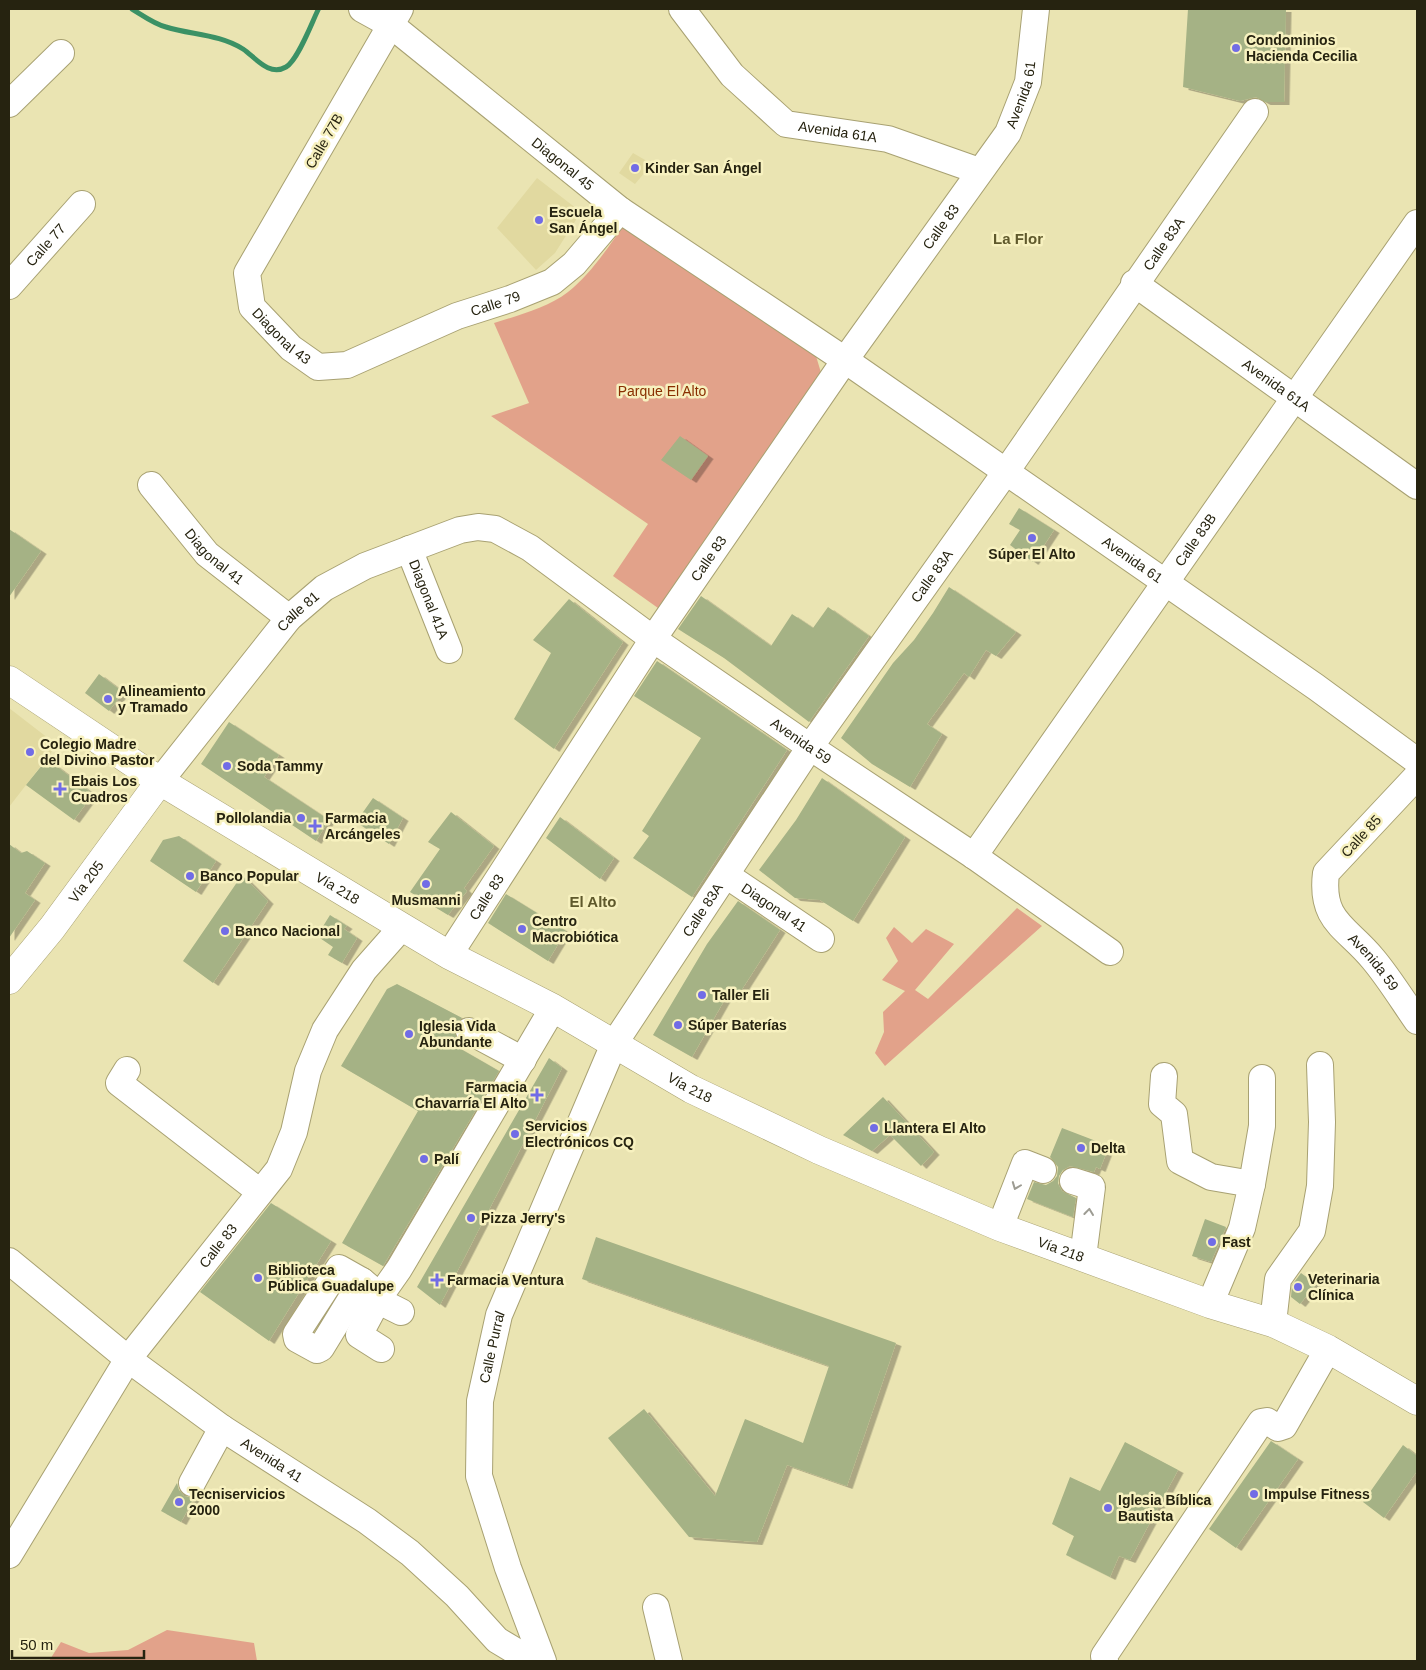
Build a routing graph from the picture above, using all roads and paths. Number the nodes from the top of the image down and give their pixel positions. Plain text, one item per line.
1 (362, 9) edge
2 (682, 9) edge
3 (1036, 9) edge
4 (396, 17) edge
5 (61, 53) dead end
6 (9, 104) edge
7 (1254, 112) dead end
8 (979, 171) junction
9 (82, 204) dead end
10 (620, 210) junction
11 (1417, 223) edge
12 (247, 273) joint
13 (1134, 283) junction
14 (9, 286) edge
15 (845, 360) junction
16 (347, 365) joint
17 (1295, 398) junction
18 (1005, 473) junction
19 (151, 485) dead end
20 (1417, 486) edge
21 (495, 529) joint
22 (409, 549) junction
23 (1164, 583) junction
24 (289, 618) junction
25 (654, 639) junction
26 (449, 650) dead end
27 (9, 680) edge
28 (810, 747) junction
29 (1417, 761) edge
30 (1417, 776) edge
31 (160, 781) junction
32 (974, 856) junction
33 (726, 875) junction
34 (1327, 906) joint
35 (402, 927) junction
36 (821, 939) dead end
37 (1110, 952) dead end
38 (449, 955) junction
39 (9, 980) edge
40 (553, 1008) junction
41 (1417, 1021) edge
42 (469, 1030) dead end
43 (614, 1044) junction
44 (523, 1060) junction
45 (1320, 1065) dead end
46 (127, 1070) dead end
47 (1164, 1076) dead end
48 (1262, 1078) dead end
49 (1044, 1170) dead end
50 (1073, 1180) dead end
51 (1252, 1184) junction
52 (260, 1192) junction
53 (1000, 1227) junction
54 (1084, 1257) junction
55 (9, 1261) edge
56 (371, 1289) junction
57 (1210, 1304) junction
58 (401, 1312) dead end
59 (1273, 1323) junction
60 (381, 1349) dead end
61 (1328, 1349) junction
62 (128, 1359) junction
63 (1417, 1402) edge
64 (222, 1428) junction
65 (192, 1483) dead end
66 (9, 1555) edge
67 (656, 1607) dead end
68 (532, 1661) edge
69 (543, 1661) edge
70 (669, 1661) edge
71 (1105, 1661) edge

1 - 4 street, Diagonal 45
2 - 8 street, Avenida 61A
3 - 8 street, Avenida 61
4 - 10 street, Diagonal 45
4 - 12 street, Calle 77B
5 - 6 street
7 - 13 street, Calle 83A
8 - 15 street, Calle 83
9 - 14 street, Calle 77
10 - 15 street, Diagonal 45
10 - 16 street, Calle 79
11 - 17 street, Calle 83B
12 - 16 street, Diagonal 43
13 - 17 street, Avenida 61A
13 - 18 street, Calle 83A
15 - 18 street, Avenida 61
15 - 25 street, Calle 83
17 - 20 street, Avenida 61A
17 - 23 street, Calle 83B
18 - 23 street, Avenida 61
18 - 28 street, Calle 83A
19 - 24 street, Diagonal 41
21 - 22 street, Calle 81
21 - 25 street, Avenida 59
22 - 24 street, Calle 81
22 - 26 street, Diagonal 41A
23 - 29 street, Avenida 61
23 - 32 street, Calle 83B
24 - 31 street, Calle 81
25 - 28 street, Avenida 59
25 - 38 street, Calle 83
27 - 31 main road, Vía 218
28 - 32 street, Avenida 59
28 - 33 street, Calle 83A
30 - 34 street, Calle 85
31 - 35 main road, Vía 218
31 - 39 main road, Vía 205
32 - 37 street, Avenida 59
33 - 36 street, Diagonal 41
33 - 43 street, Calle 83A
34 - 41 street, Avenida 59
35 - 38 main road, Vía 218
35 - 52 street, Calle 83
38 - 40 main road, Vía 218
40 - 43 main road, Vía 218
40 - 44 street
42 - 44 street
43 - 53 main road, Vía 218
43 - 69 street, Calle Purral
44 - 56 street
45 - 59 street
46 - 52 street
47 - 51 street
48 - 51 street
49 -> 53 street
54 -> 50 street
51 - 57 street
52 - 62 street, Calle 83
53 - 54 main road, Vía 218
54 - 57 main road, Vía 218
55 - 62 street, Avenida 41
56 - 58 street
56 - 60 street
57 - 59 main road, Vía 218
59 - 61 main road, Vía 218
61 - 63 main road, Vía 218
61 - 71 street
62 - 64 street, Avenida 41
62 - 66 street, Calle 83
64 - 65 street
64 - 68 street, Avenida 41
67 - 70 street

